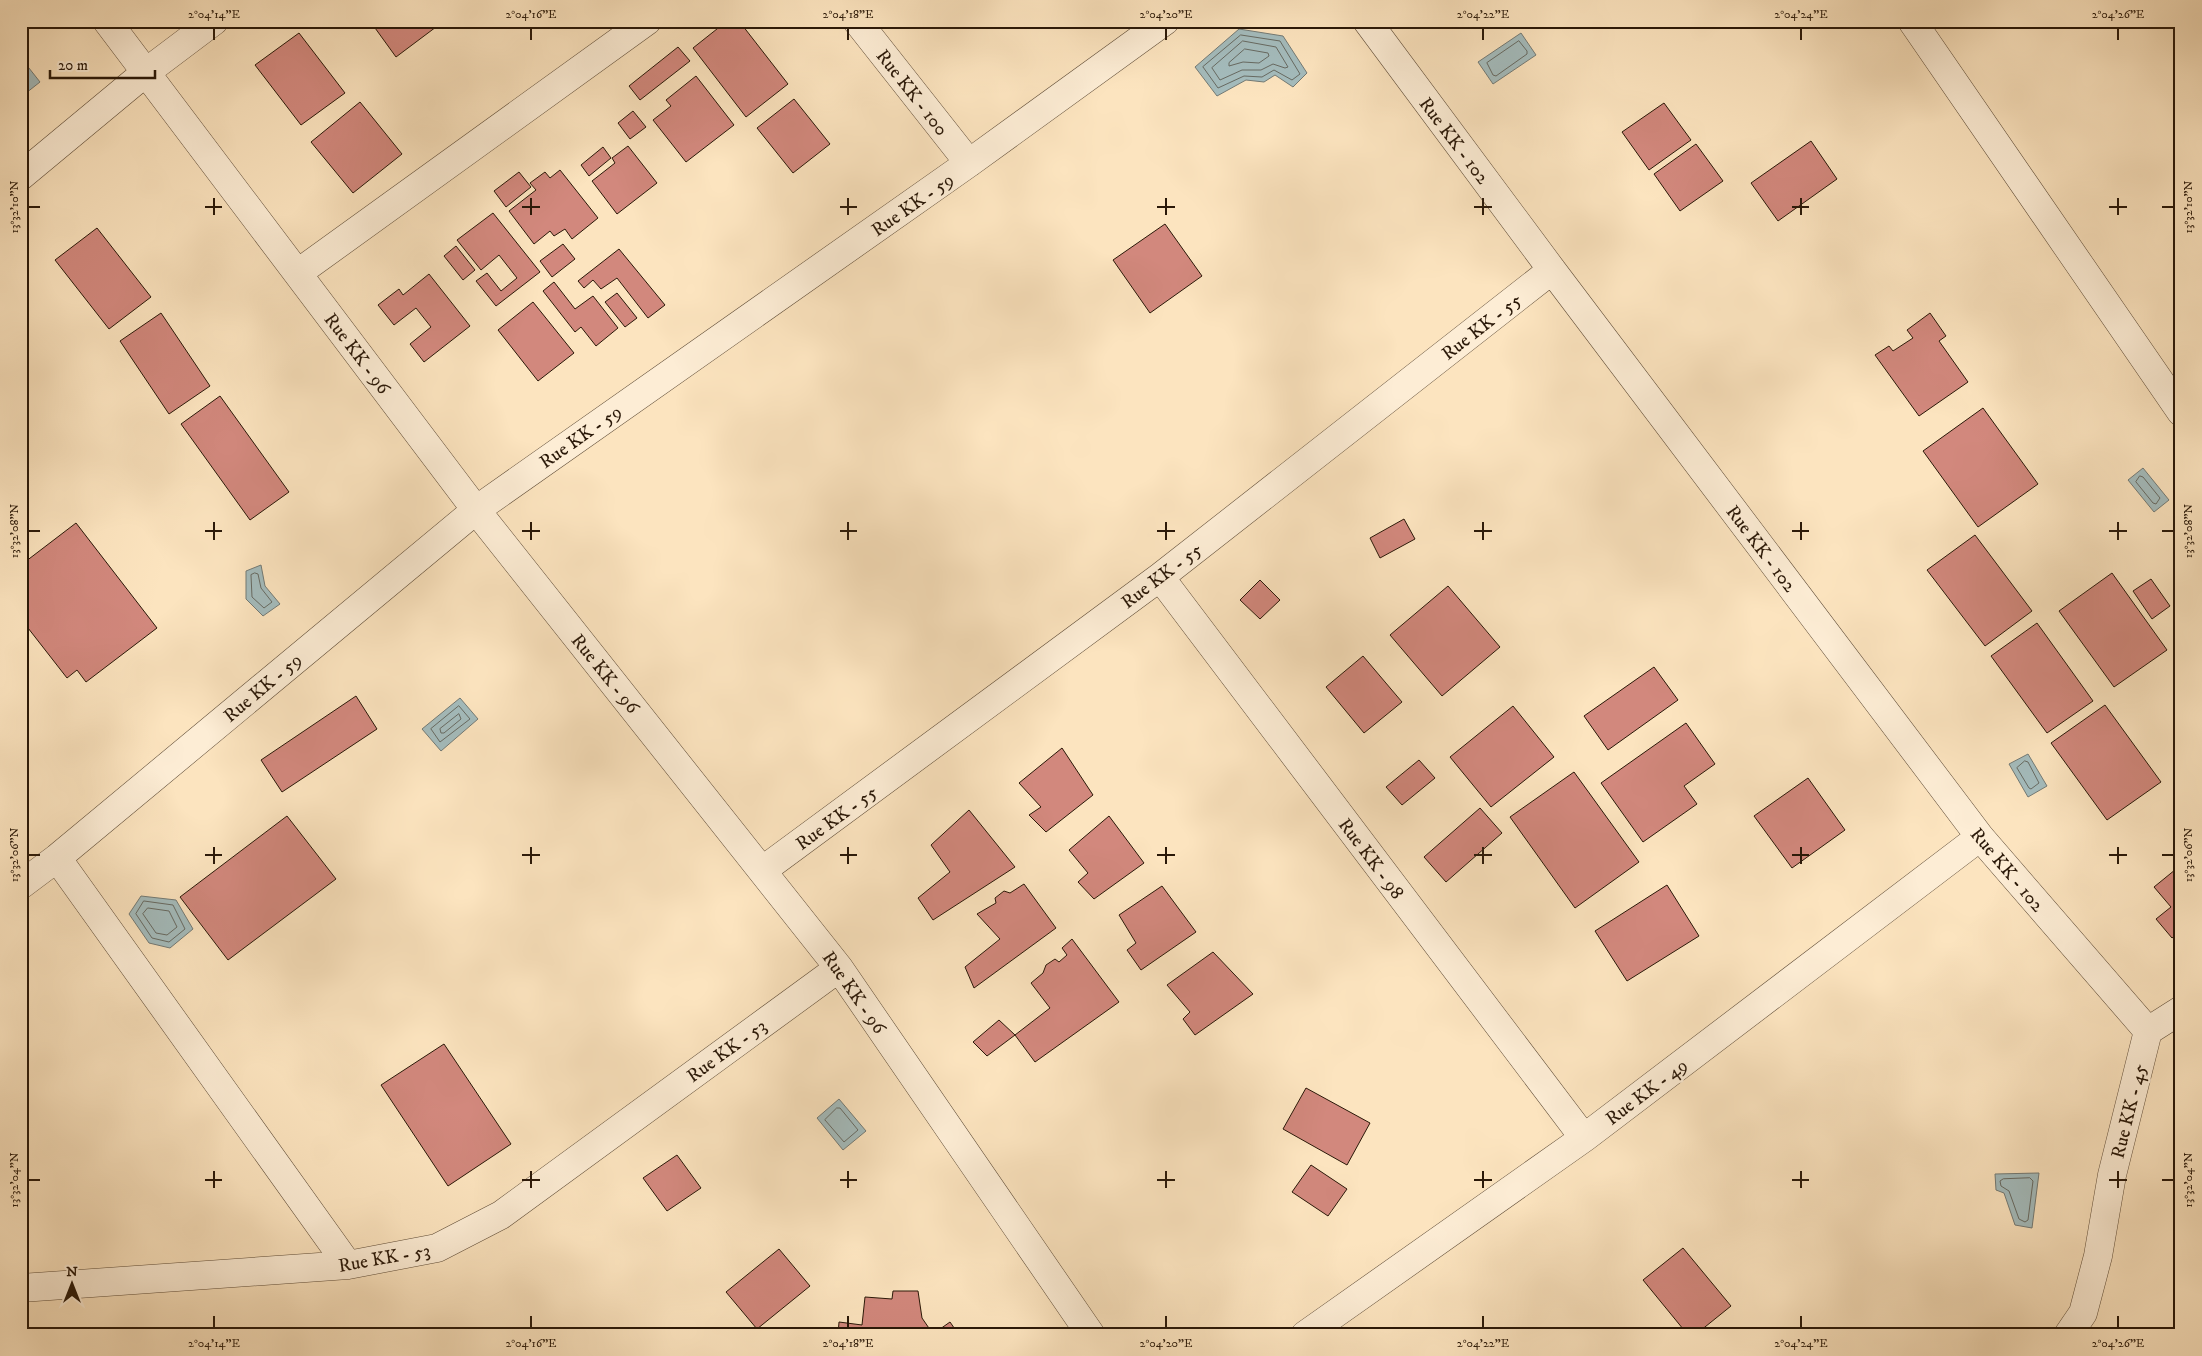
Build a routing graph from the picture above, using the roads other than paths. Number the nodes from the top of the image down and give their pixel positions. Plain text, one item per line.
1 (107, 21) edge
2 (214, 21) edge
3 (647, 21) edge
4 (857, 21) edge
5 (1165, 21) edge
6 (1367, 21) edge
7 (1912, 21) edge
8 (145, 73) junction
9 (969, 163) junction
10 (21, 176) edge
11 (1552, 270) junction
12 (298, 273) junction
13 (2181, 412) edge
14 (476, 510) junction
15 (1160, 577) junction
16 (1980, 837) junction
17 (57, 858) junction
18 (764, 870) junction
19 (21, 885) edge
20 (839, 968) junction
21 (2181, 1010) edge
22 (2148, 1031) junction
23 (1584, 1138) junction
24 (348, 1265) junction
25 (21, 1288) edge
26 (1090, 1335) edge
27 (1305, 1335) edge
28 (2068, 1335) edge

1 - 8 street, Rue KK - 96
2 - 8 street
3 - 12 street
4 - 9 street, Rue KK - 100
5 - 9 street, Rue KK - 59
6 - 11 street, Rue KK - 102
7 - 13 street
8 - 10 street
8 - 12 street, Rue KK - 96
9 - 14 street, Rue KK - 59
11 - 15 street, Rue KK - 55
11 - 16 street, Rue KK - 102
12 - 14 street, Rue KK - 96
14 - 17 street, Rue KK - 59
14 - 18 street, Rue KK - 96
15 - 18 street, Rue KK - 55
15 - 23 street, Rue KK - 98
16 - 22 street, Rue KK - 102
16 - 23 street, Rue KK - 49
17 - 19 street, Rue KK - 59
17 - 24 street
18 - 20 street, Rue KK - 96
20 - 24 street, Rue KK - 53
20 - 26 street, Rue KK - 96
21 - 22 street
22 - 28 street, Rue KK - 45
23 - 27 street, Rue KK - 49
24 - 25 street, Rue KK - 53

